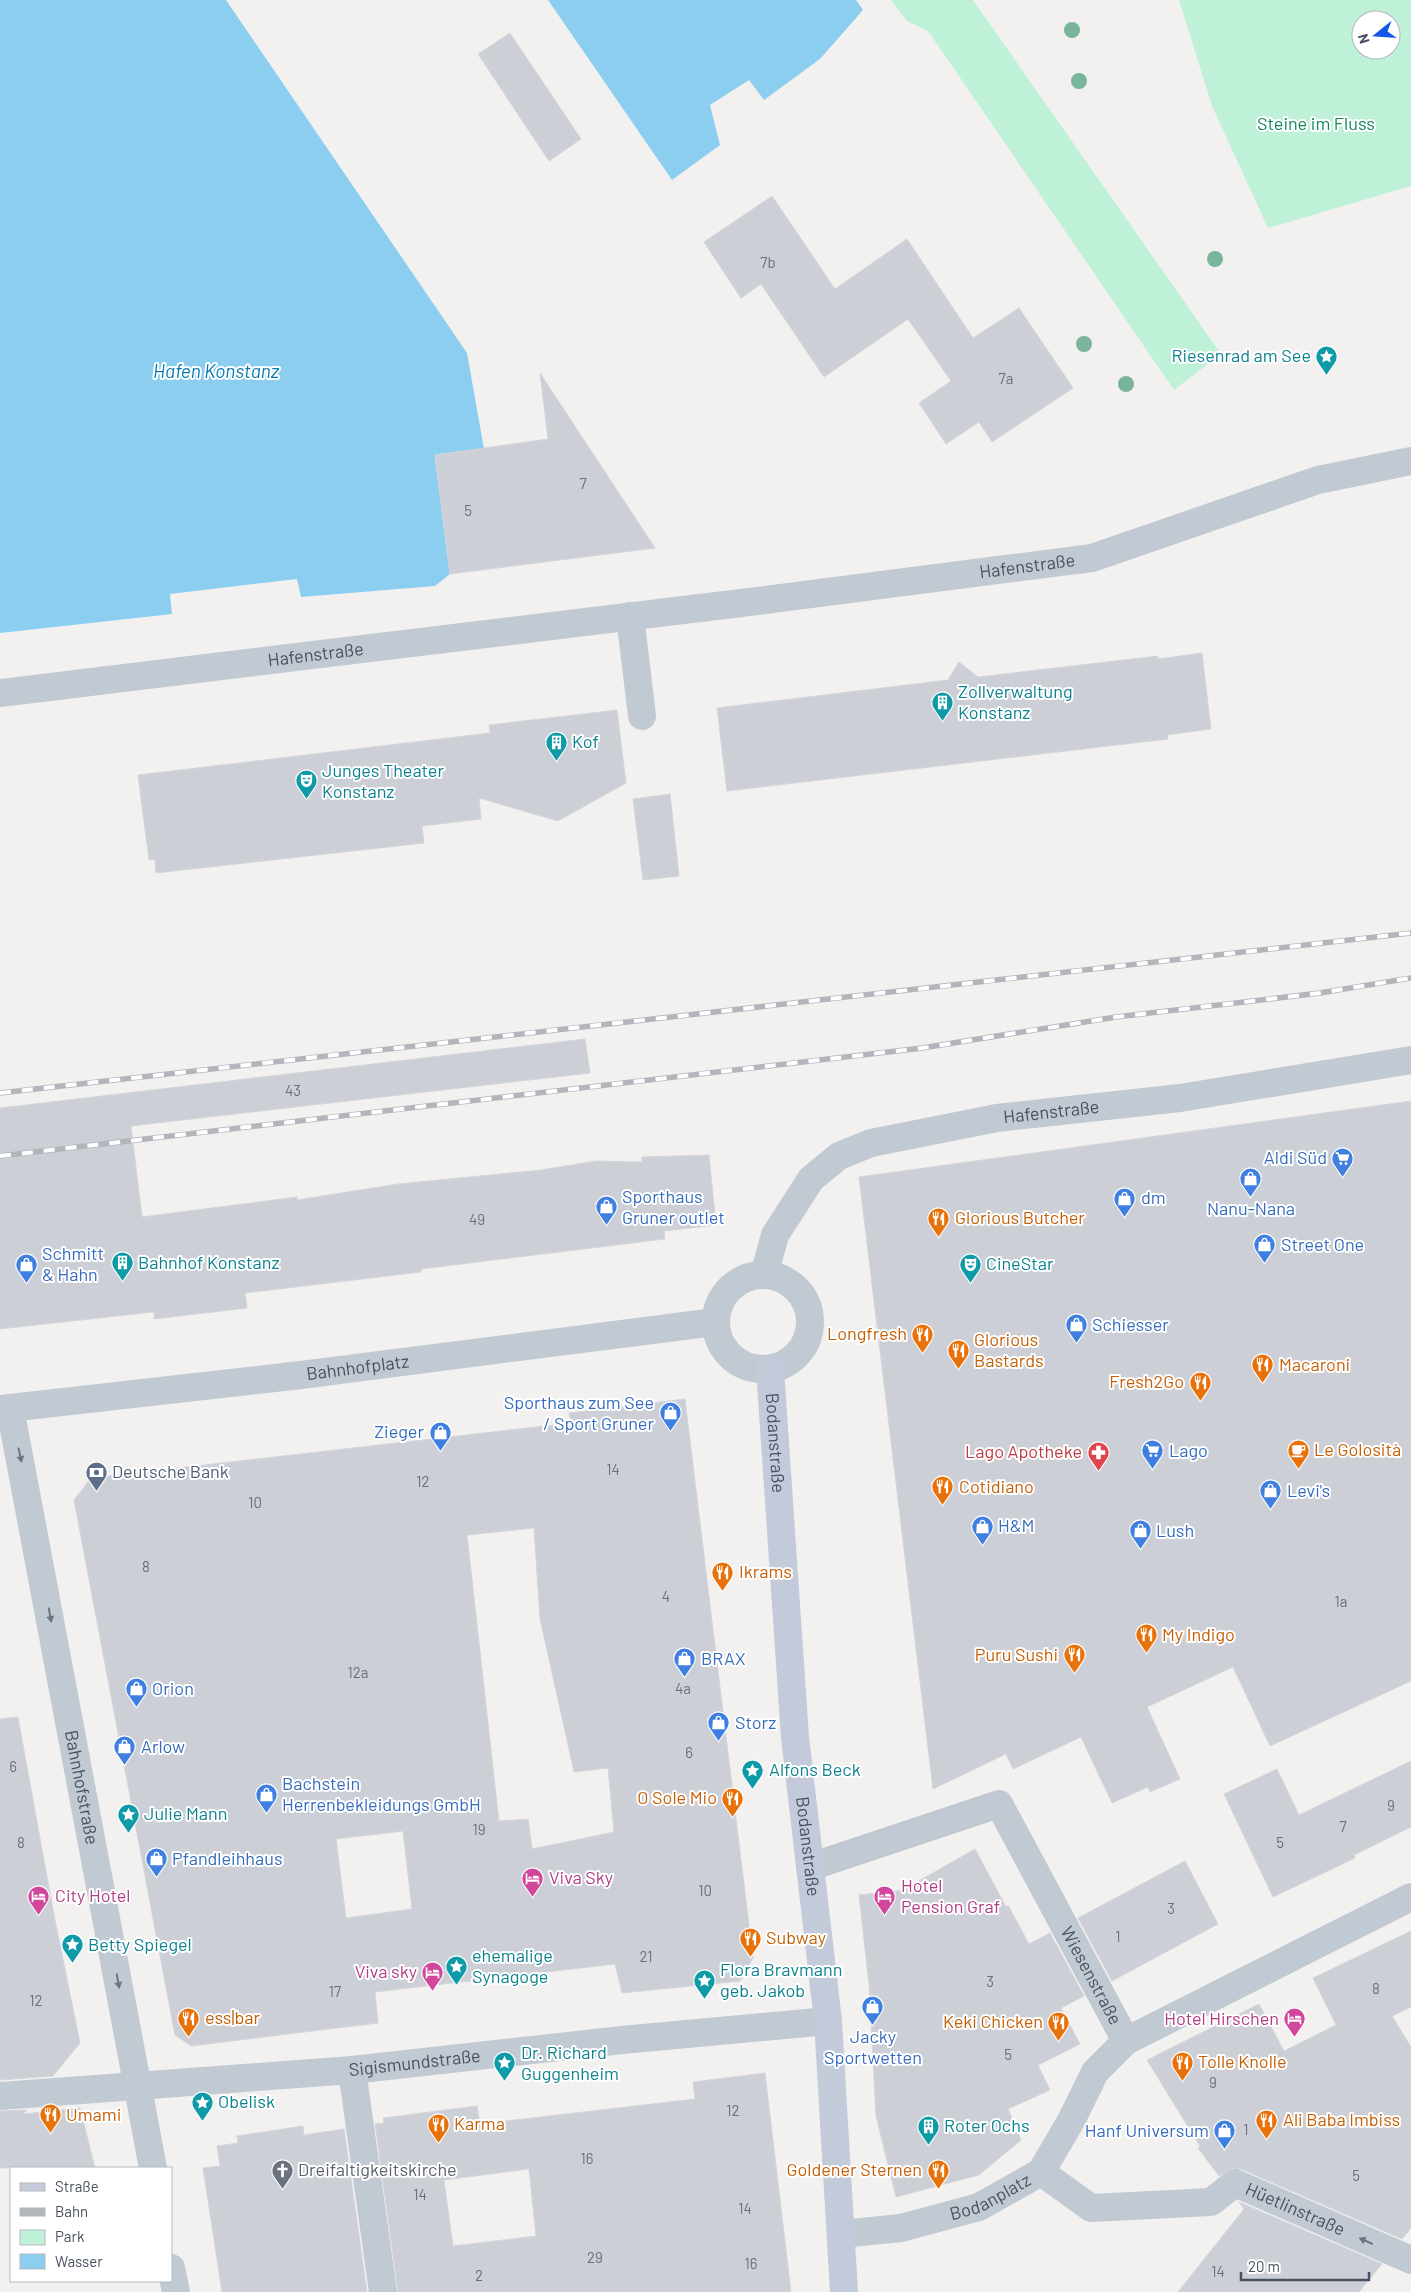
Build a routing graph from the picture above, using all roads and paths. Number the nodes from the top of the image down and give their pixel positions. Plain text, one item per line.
1 (1411, 461) edge
2 (630, 616) junction
3 (0, 693) edge
4 (642, 716) dead end
5 (1411, 1060) edge
6 (764, 1275) junction
7 (716, 1322) junction
8 (770, 1369) junction
9 (5, 1408) edge
10 (810, 1867) junction
11 (1411, 1897) edge
12 (828, 2021) junction
13 (1126, 2041) junction
14 (352, 2070) junction
15 (137, 2086) junction
16 (0, 2096) edge
17 (153, 2167) edge
18 (1041, 2172) junction
19 (841, 2234) junction
20 (1411, 2260) edge
21 (172, 2273) edge
22 (176, 2292) edge
23 (383, 2292) edge
24 (844, 2292) edge

1 - 2 street, Hafenstraße
2 - 3 street, Hafenstraße
2 - 4 street
5 - 6 street, Hafenstraße
6 - 7 street
6 - 8 street
7 - 8 street
7 - 9 street, Bahnhofplatz
8 - 10 street, Bodanstraße
9 -> 15 street, Bahnhofstraße
10 - 12 street, Bodanstraße
10 - 13 street, Wiesenstraße
11 - 13 street, Wiesenstraße
12 - 14 street, Sigismundstraße
12 - 19 street, Bodanstraße
13 - 18 street, Bodanplatz
14 - 15 street, Sigismundstraße
14 - 23 street
15 - 16 street, Sigismundstraße
15 - 17 street, Bahnhofstraße
18 - 19 street, Bodanplatz
20 -> 18 street, Hüetlinstraße
19 - 24 street, Bodanstraße
21 - 22 street

